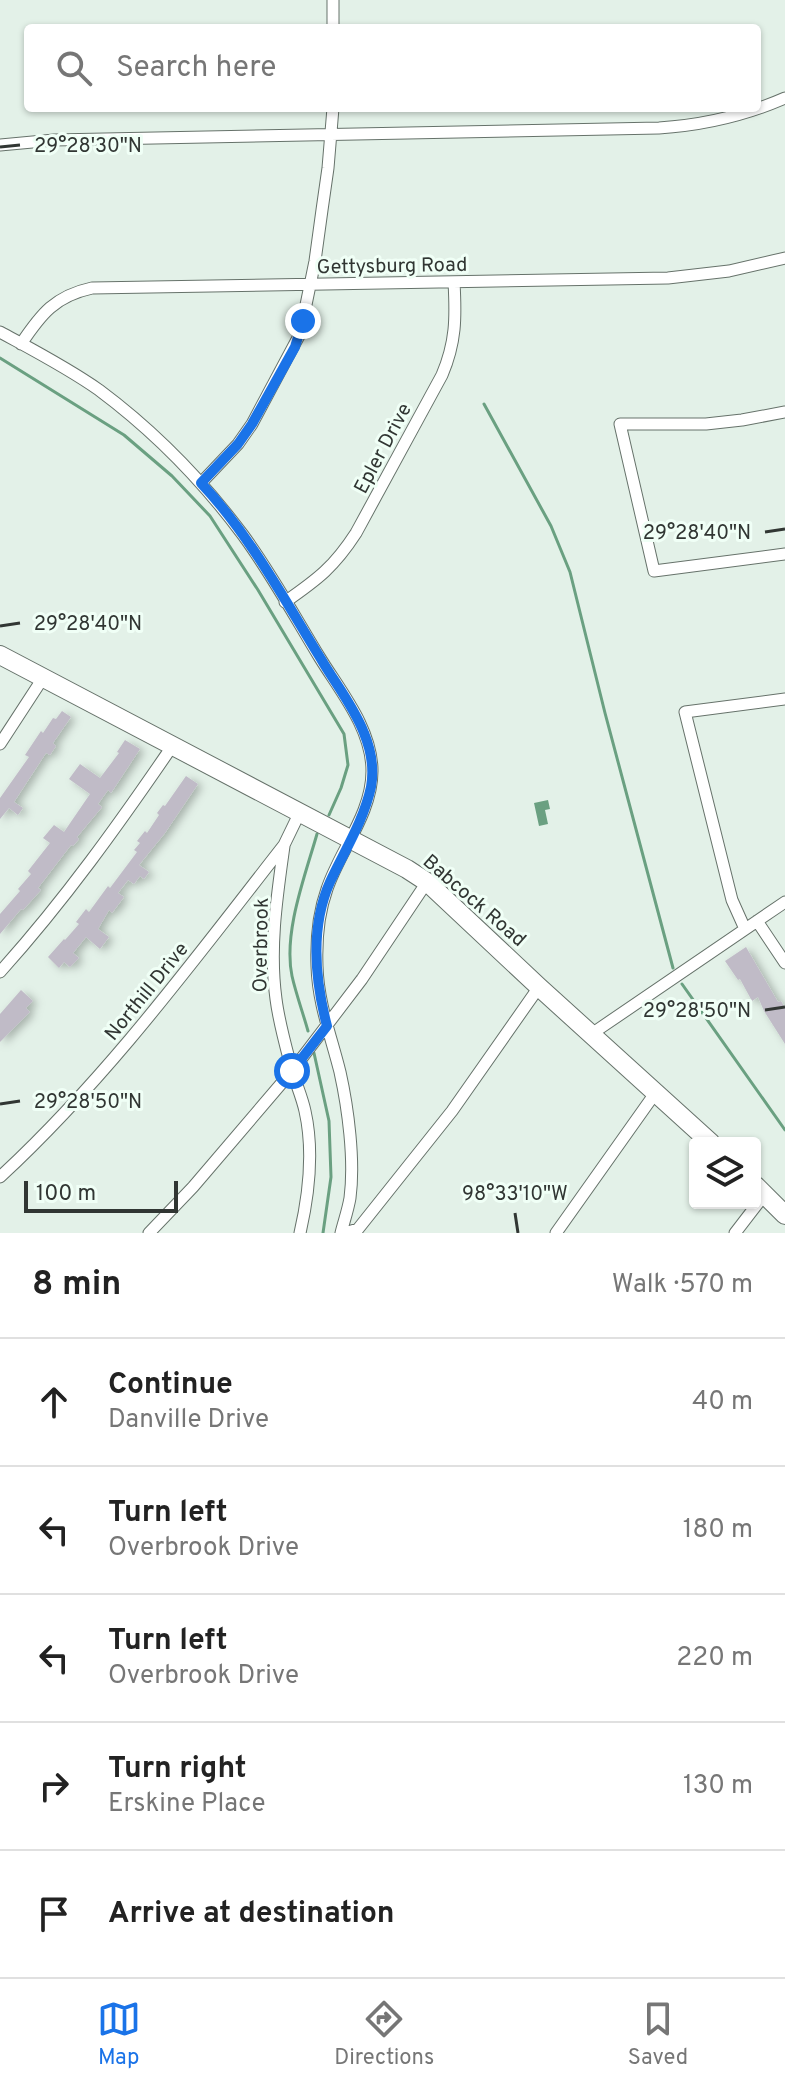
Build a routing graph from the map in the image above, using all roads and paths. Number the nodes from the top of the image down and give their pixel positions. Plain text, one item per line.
1 (333, 0) edge
2 (333, 24) edge
3 (785, 98) edge
4 (761, 108) edge
5 (333, 112) edge
6 (751, 112) edge
7 (331, 134) junction
8 (0, 145) edge
9 (785, 258) edge
10 (454, 282) junction
11 (310, 284) junction
12 (0, 332) edge
13 (21, 344) junction
14 (785, 412) edge
15 (201, 483) junction
16 (785, 554) edge
17 (285, 602) junction
18 (0, 655) edge
19 (43, 678) junction
20 (785, 699) edge
21 (0, 744) edge
22 (173, 745) junction
23 (300, 812) junction
24 (350, 839) junction
25 (284, 845) junction
26 (427, 882) junction
27 (785, 902) edge
28 (757, 921) junction
29 (745, 929) junction
30 (785, 963) edge
31 (0, 972) edge
32 (539, 987) junction
33 (327, 1026) junction
34 (590, 1035) junction
35 (292, 1071) junction
36 (656, 1092) junction
37 (705, 1137) edge
38 (0, 1177) edge
39 (761, 1190) edge
40 (749, 1209) edge
41 (785, 1215) edge
42 (149, 1233) edge
43 (300, 1233) edge
44 (343, 1233) edge
45 (556, 1233) edge
46 (735, 1233) edge

1 - 2 street
3 - 4 street
5 - 7 street
6 - 7 street
7 - 8 street
7 - 11 street
9 - 10 street, Gettysburg Road
10 - 11 street, Gettysburg Road
10 - 17 street, Epler Drive
11 - 13 street, Gettysburg Road
11 - 15 street
12 - 13 street
13 - 15 street
14 - 16 street
15 - 17 street
17 - 24 street
18 - 19 main road, Babcock Road
19 - 21 street
19 - 22 main road, Babcock Road
20 - 29 street
22 - 23 main road, Babcock Road
22 - 31 street
23 - 24 main road, Babcock Road
23 - 25 street, Northill Drive
24 - 26 main road, Babcock Road
24 - 33 street
25 - 35 street, Overbrook
25 - 38 street, Northill Drive
26 - 32 main road, Babcock Road
26 - 33 street
27 - 28 street
28 - 29 street
28 - 30 street
29 - 34 street
32 - 34 main road, Babcock Road
32 - 44 street
33 - 35 street
33 - 44 street
34 - 36 main road, Babcock Road
35 - 42 street
35 - 43 street, Overbrook
36 - 37 main road, Babcock Road
36 - 45 street
39 - 41 main road
40 - 46 street

